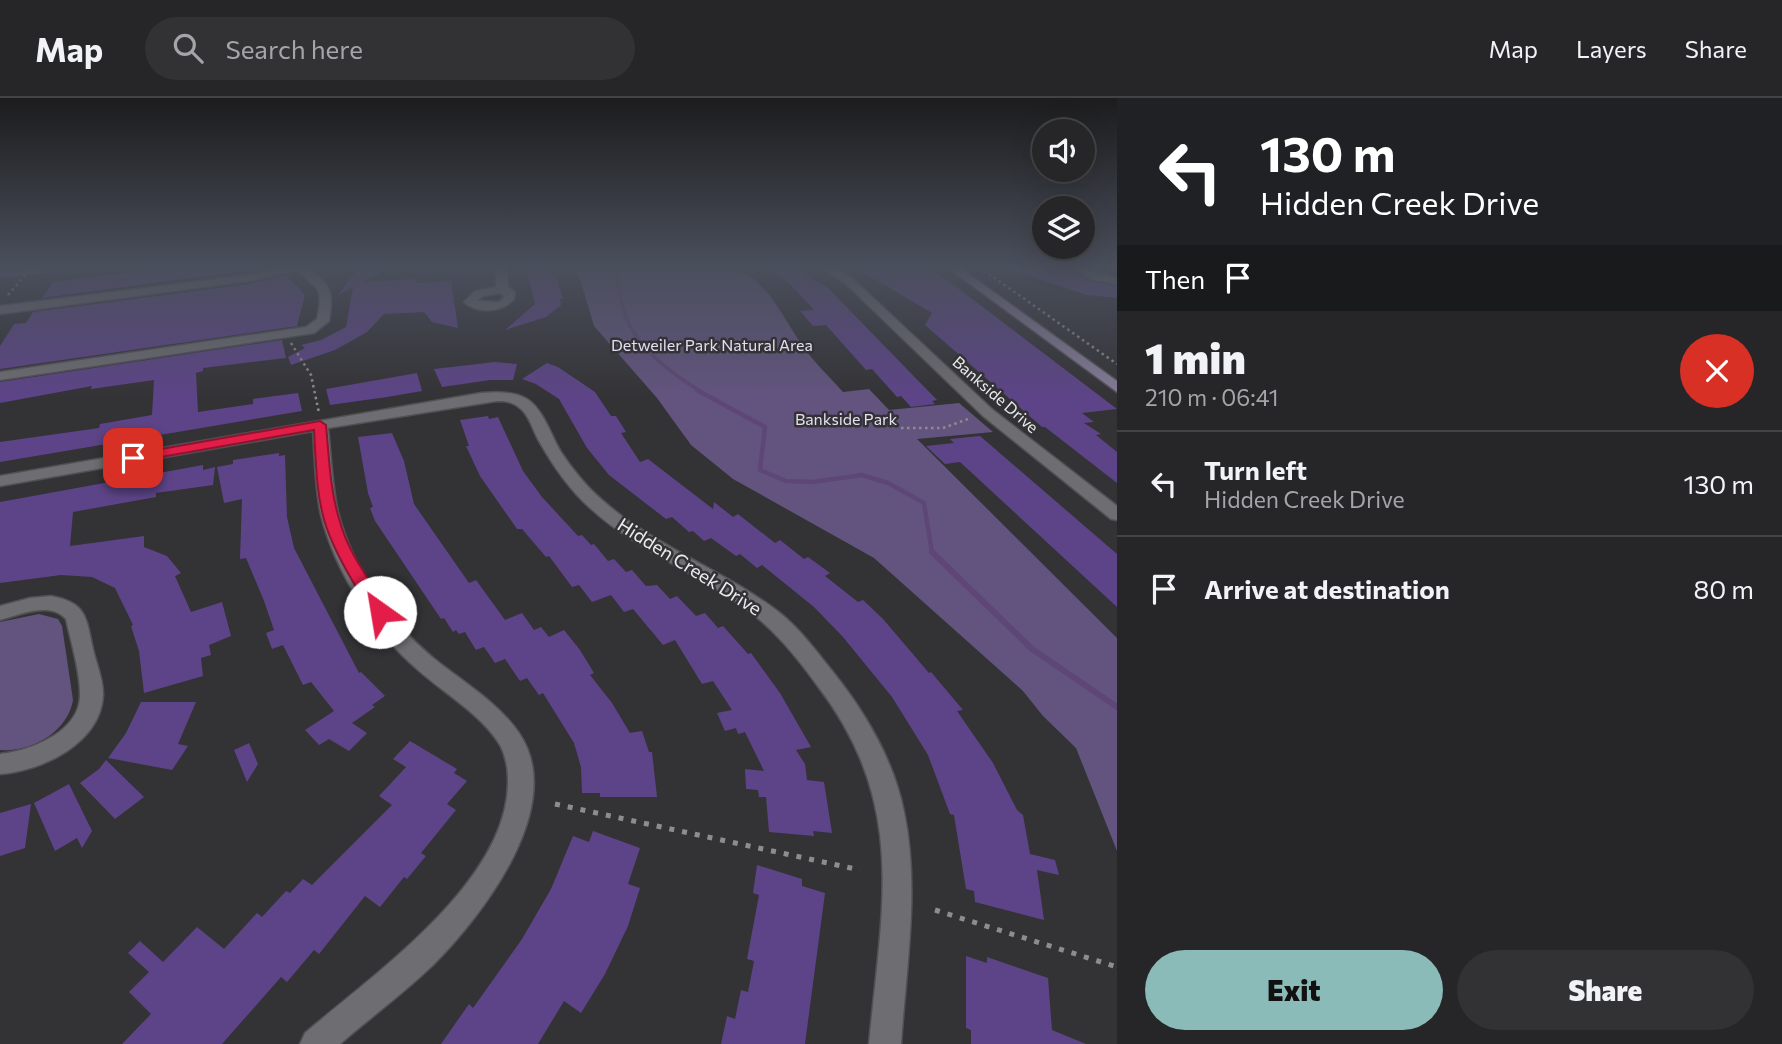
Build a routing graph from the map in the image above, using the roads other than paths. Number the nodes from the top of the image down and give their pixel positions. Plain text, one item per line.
1 (325, 311) edge
2 (880, 311) edge
3 (1012, 311) edge
4 (1027, 311) edge
5 (0, 376) edge
6 (1117, 376) edge
7 (1117, 388) edge
8 (320, 420) junction
9 (0, 481) edge
10 (1117, 515) edge
11 (0, 612) edge
12 (0, 764) edge
13 (316, 1044) edge
14 (885, 1044) edge

1 - 5 street
2 - 10 street, Bankside Drive
3 - 7 main road
4 - 6 main road
8 - 9 street, Hidden Creek Drive
8 - 13 street
8 - 14 street, Hidden Creek Drive
11 - 12 street

